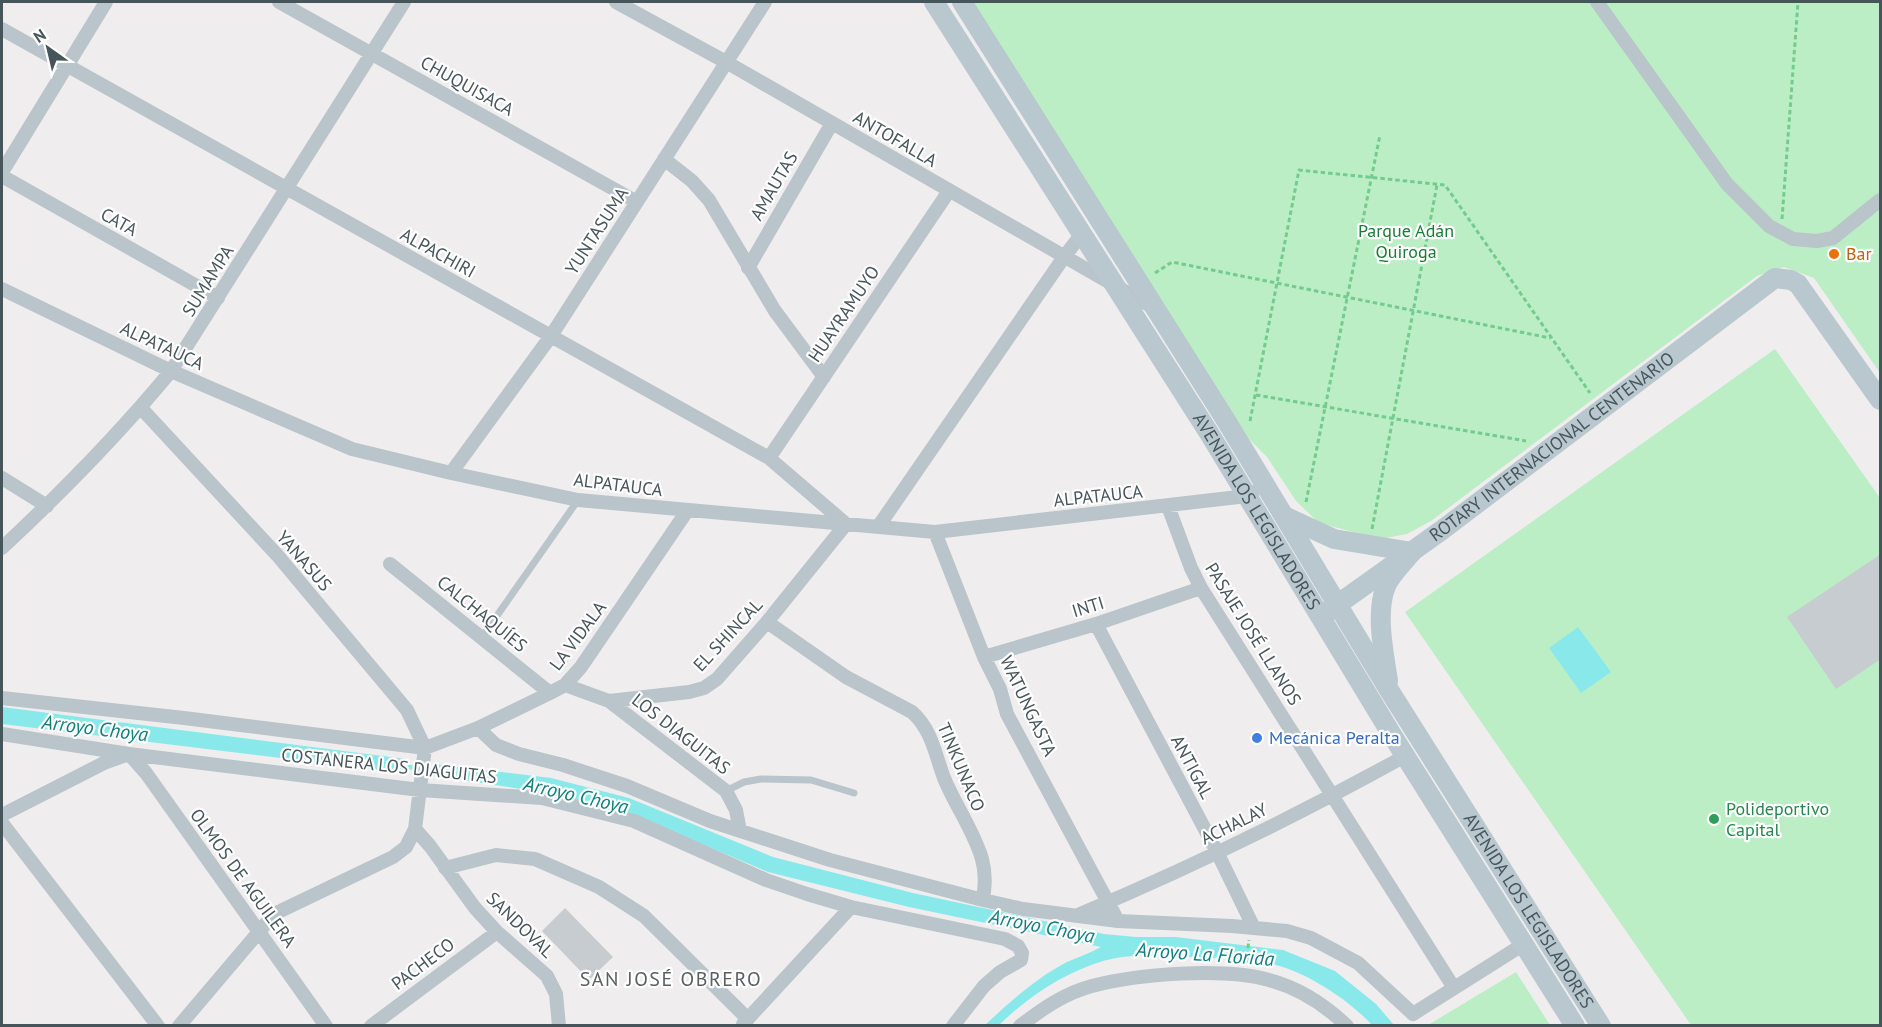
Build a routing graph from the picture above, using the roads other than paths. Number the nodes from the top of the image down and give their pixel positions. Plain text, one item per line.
1 (106, 2) edge
2 (279, 2) edge
3 (404, 2) edge
4 (616, 2) edge
5 (765, 2) edge
6 (934, 2) edge
7 (962, 2) edge
8 (1597, 2) edge
9 (2, 29) edge
10 (372, 53) junction
11 (726, 62) junction
12 (67, 66) junction
13 (832, 123) junction
14 (664, 159) junction
15 (2, 174) edge
16 (287, 189) junction
17 (949, 190) junction
18 (1881, 200) edge
19 (637, 202) junction
20 (1081, 235) junction
21 (1064, 257) junction
22 (748, 268) junction
23 (1114, 286) junction
24 (2, 289) edge
25 (218, 298) junction
26 (1156, 310) junction
27 (551, 336) junction
28 (171, 371) junction
29 (824, 377) junction
30 (1881, 400) edge
31 (141, 408) junction
32 (769, 458) junction
33 (451, 473) junction
34 (2, 478) edge
35 (1265, 485) junction
36 (1247, 496) junction
37 (578, 500) junction
38 (47, 506) junction
39 (1168, 506) junction
40 (687, 511) junction
41 (1284, 516) junction
42 (846, 524) junction
43 (878, 527) junction
44 (935, 532) junction
45 (2, 548) edge
46 (1412, 552) junction
47 (390, 564) dead end
48 (1201, 588) junction
49 (1337, 606) junction
50 (1320, 617) junction
51 (767, 622) junction
52 (1096, 624) junction
53 (482, 637) junction
54 (984, 657) junction
55 (565, 685) junction
56 (1389, 690) junction
57 (550, 693) junction
58 (2, 698) edge
59 (609, 701) junction
60 (478, 728) junction
61 (2, 734) edge
62 (129, 754) junction
63 (424, 754) junction
64 (1405, 756) junction
65 (420, 783) junction
66 (726, 791) junction
67 (854, 793) dead end
68 (1334, 796) junction
69 (2, 815) edge
70 (2, 823) edge
71 (415, 830) junction
72 (740, 831) junction
73 (1217, 852) junction
74 (446, 868) junction
75 (983, 900) junction
76 (1108, 902) junction
77 (851, 907) junction
78 (1075, 916) junction
79 (1118, 921) junction
80 (258, 930) junction
81 (496, 932) junction
82 (1252, 934) junction
83 (1524, 944) junction
84 (1454, 988) junction
85 (745, 1022) edge
86 (158, 1026) edge
87 (179, 1026) edge
88 (326, 1026) edge
89 (371, 1026) edge
90 (558, 1026) edge
91 (953, 1026) edge
92 (1020, 1026) edge
93 (1347, 1026) edge
94 (1575, 1026) edge
95 (1601, 1026) edge

1 - 12 street
2 - 10 street, CHUQUISACA
3 - 10 street, SUMAMPA
4 - 11 street, ANTOFALLA
5 - 11 street, YUNTASUMA
6 - 20 main road, AVENIDA LOS LEGISLADORES
7 - 26 main road, AVENIDA LOS LEGISLADORES
8 - 18 street
9 - 12 street, ALPACHIRI
10 - 16 street, SUMAMPA
10 - 19 street, CHUQUISACA
11 - 13 street, ANTOFALLA
11 - 14 street, YUNTASUMA
12 - 15 street
12 - 16 street, ALPACHIRI
13 - 17 street, ANTOFALLA
13 - 22 street, AMAUTAS
14 - 19 street, YUNTASUMA
14 - 22 street
15 - 25 street, CATA
16 - 25 street, SUMAMPA
16 - 27 street, ALPACHIRI
17 - 21 street, ANTOFALLA
17 - 29 street, HUAYRAMUYO
19 - 27 street, YUNTASUMA
20 - 21 street
20 - 23 main road, AVENIDA LOS LEGISLADORES
21 - 23 street, ANTOFALLA
21 - 43 street
22 - 29 street
23 - 26 street, ANTOFALLA
23 - 36 main road, AVENIDA LOS LEGISLADORES
24 - 28 street, ALPATAUCA
25 - 28 street, SUMAMPA
26 - 35 main road, AVENIDA LOS LEGISLADORES
27 - 32 street, ALPACHIRI
27 - 33 street, YUNTASUMA
28 - 31 street, SUMAMPA
28 - 33 street, ALPATAUCA
29 - 32 street, HUAYRAMUYO
30 - 46 main road, ROTARY INTERNACIONAL CENTENARIO
31 - 38 street, SUMAMPA
31 - 63 street, YANASUS
32 - 42 street, ALPACHIRI
33 - 37 street, ALPATAUCA
34 - 38 street
35 - 36 street, ALPATAUCA
35 - 41 main road, AVENIDA LOS LEGISLADORES
36 - 39 street, ALPATAUCA
36 - 50 main road, AVENIDA LOS LEGISLADORES
37 - 40 street, ALPATAUCA
37 - 53 lane
38 - 45 street, SUMAMPA
39 - 44 street, ALPATAUCA
39 - 48 street, PASAJE JOSÉ LLANOS
40 - 42 street, ALPATAUCA
40 - 55 street, LA VIDALA
41 - 46 main road
41 - 49 main road, AVENIDA LOS LEGISLADORES
42 - 43 street, ALPATAUCA
42 - 51 street, EL SHINCAL
43 - 44 street, ALPATAUCA
44 - 54 street, WATUNGASTA
46 - 49 main road, ROTARY INTERNACIONAL CENTENARIO
46 - 56 main road
47 - 53 street, CALCHAQUÍES
48 - 52 street, INTI
48 - 68 street, PASAJE JOSÉ LLANOS
49 - 50 main road, ROTARY INTERNACIONAL CENTENARIO
49 - 56 main road, AVENIDA LOS LEGISLADORES
50 - 64 main road, AVENIDA LOS LEGISLADORES
51 - 59 street, EL SHINCAL
51 - 75 street, TINKUNACO
52 - 54 street, INTI
52 - 73 street, ANTIGAL
53 - 57 street, CALCHAQUÍES
54 - 76 street, WATUNGASTA
55 - 57 street, LA VIDALA
55 - 59 street, EL SHINCAL
56 - 95 main road, AVENIDA LOS LEGISLADORES
57 - 60 street, LA VIDALA
58 - 63 street
59 - 66 street, LOS DIAGUITAS
60 - 63 street, LA VIDALA
60 - 72 street
61 - 62 street, COSTANERA LOS DIAGUITAS
62 - 65 street, COSTANERA LOS DIAGUITAS
62 - 69 street
62 - 80 street, OLMOS DE AGUILERA
63 - 65 street
64 - 68 street, ACHALAY
64 - 83 main road, AVENIDA LOS LEGISLADORES
65 - 71 street
65 - 77 street, COSTANERA LOS DIAGUITAS
66 - 67 lane
66 - 72 street, LOS DIAGUITAS
68 - 73 street, ACHALAY
68 - 84 street, PASAJE JOSÉ LLANOS
70 - 86 street
71 - 74 street, SANDOVAL
71 - 80 street
72 - 75 street
73 - 76 street, ACHALAY
73 - 82 street, ANTIGAL
74 - 81 street, SANDOVAL
74 - 85 street
75 - 78 street
76 - 78 street, ACHALAY
76 - 79 street, WATUNGASTA
77 - 85 street
77 - 91 street, COSTANERA LOS DIAGUITAS
78 - 79 street
79 - 82 street
80 - 87 street
80 - 88 street, OLMOS DE AGUILERA
81 - 89 street, PACHECO
81 - 90 street, SANDOVAL
82 - 84 street
83 - 84 street
83 - 94 main road, AVENIDA LOS LEGISLADORES
92 - 93 street

